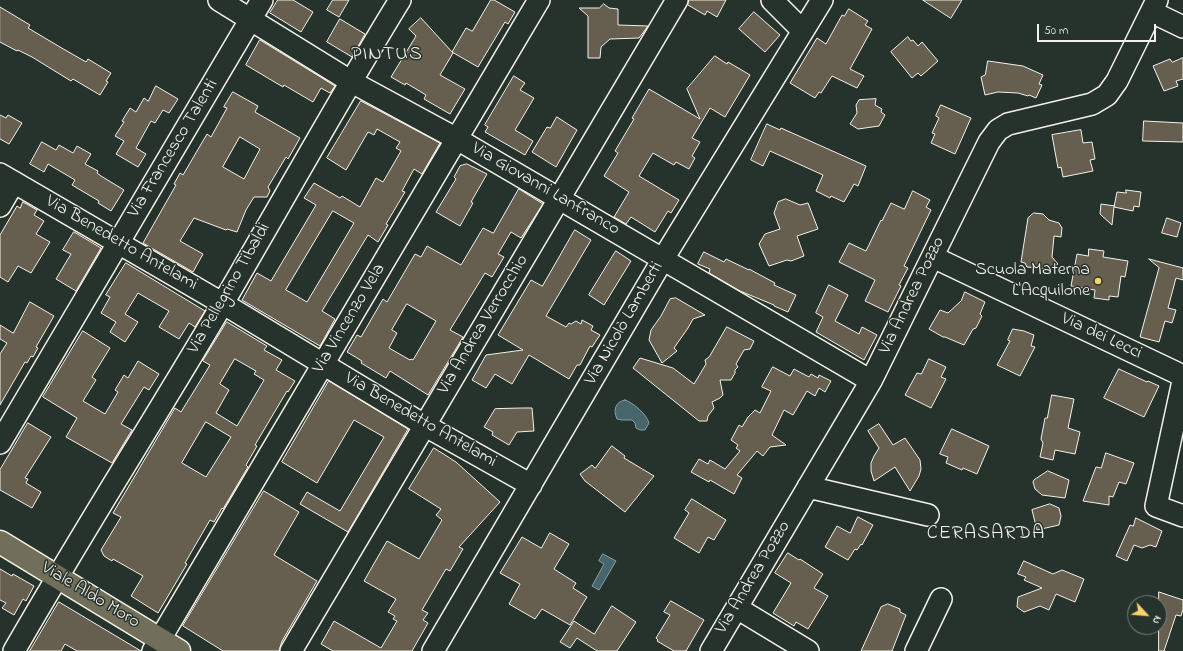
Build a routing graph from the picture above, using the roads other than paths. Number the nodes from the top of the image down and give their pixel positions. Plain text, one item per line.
1 (219, 0) edge
2 (262, 0) edge
3 (400, 0) edge
4 (539, 0) edge
5 (677, 0) edge
6 (772, 0) edge
7 (822, 0) edge
8 (1154, 6) edge
9 (251, 20) junction
10 (1183, 27) edge
11 (803, 31) junction
12 (350, 81) junction
13 (457, 139) junction
14 (7, 178) edge
15 (560, 199) junction
16 (0, 206) edge
17 (119, 242) junction
18 (933, 257) junction
19 (663, 259) junction
20 (222, 304) junction
21 (323, 364) junction
22 (1183, 376) edge
23 (871, 381) junction
24 (1183, 381) edge
25 (424, 425) junction
26 (0, 443) edge
27 (531, 485) junction
28 (808, 487) junction
29 (928, 515) dead end
30 (1183, 516) edge
31 (0, 542) edge
32 (58, 576) junction
33 (941, 599) dead end
34 (737, 608) junction
35 (157, 645) edge
36 (14, 651) edge
37 (179, 651) edge
38 (291, 651) edge
39 (433, 651) edge
40 (710, 651) edge
41 (808, 651) edge
42 (916, 651) edge

1 - 9 street, Via Giovanni Lanfranco
2 - 9 street, Via Francesco Talenti
3 - 12 street, Via Pellegrino Tibaldi
4 - 13 street, Via Vincenzo Vela
5 - 15 street, Via Andrea Verrocchio
6 - 11 street
7 - 11 street, Via Nicolò Lamberti
8 - 10 street
8 - 18 street, Via Andrea Pozzo
9 - 12 street, Via Giovanni Lanfranco
9 - 17 street, Via Francesco Talenti
11 - 19 street, Via Nicolò Lamberti
12 - 13 street, Via Giovanni Lanfranco
12 - 20 street, Via Pellegrino Tibaldi
13 - 15 street, Via Giovanni Lanfranco
13 - 21 street, Via Vincenzo Vela
14 - 16 street
14 - 17 street, Via Benedetto Antelami
15 - 19 street, Via Giovanni Lanfranco
15 - 25 street, Via Andrea Verrocchio
17 - 20 street, Via Benedetto Antelami
17 - 26 street, Via Francesco Talenti
18 - 22 street, Via dei Lecci
18 - 23 street, Via Andrea Pozzo
19 - 23 street, Via Giovanni Lanfranco
19 - 27 street, Via Nicolò Lamberti
20 - 21 street, Via Benedetto Antelami
20 - 32 street, Via Pellegrino Tibaldi
21 - 25 street, Via Benedetto Antelami
21 - 35 street, Via Vincenzo Vela
23 - 28 street, Via Andrea Pozzo
24 - 30 street
25 - 27 street, Via Benedetto Antelami
25 - 38 street, Via Andrea Verrocchio
27 - 39 street, Via Nicolò Lamberti
28 - 29 street
28 - 34 street, Via Andrea Pozzo
31 - 32 main road, Viale Aldo Moro
32 - 35 main road, Viale Aldo Moro
32 - 36 street, Via Pellegrino Tibaldi
33 - 42 street
34 - 40 street, Via Andrea Pozzo
34 - 41 street
35 - 37 main road, Viale Aldo Moro

